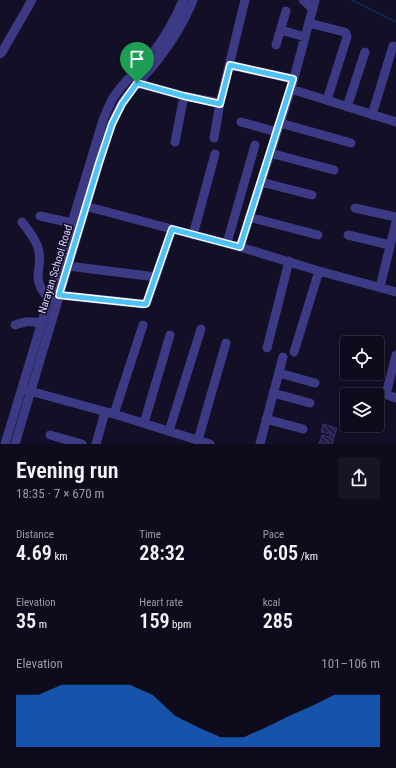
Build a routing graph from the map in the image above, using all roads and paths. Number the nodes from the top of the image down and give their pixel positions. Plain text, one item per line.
1 (32, 0) edge
2 (183, 0) edge
3 (193, 0) edge
4 (245, 0) edge
5 (303, 0) edge
6 (315, 0) edge
7 (312, 9) junction
8 (286, 11) dead end
9 (309, 23) junction
10 (281, 30) junction
11 (305, 37) junction
12 (276, 45) dead end
13 (393, 46) dead end
14 (365, 52) dead end
15 (0, 54) edge
16 (230, 65) junction
17 (293, 79) junction
18 (137, 83) junction
19 (290, 93) junction
20 (184, 96) junction
21 (113, 98) junction
22 (327, 100) junction
23 (122, 104) junction
24 (220, 104) junction
25 (347, 107) junction
26 (372, 115) junction
27 (241, 122) dead end
28 (396, 122) edge
29 (280, 123) junction
30 (277, 132) junction
31 (214, 138) dead end
32 (175, 142) dead end
33 (351, 143) dead end
34 (255, 145) dead end
35 (270, 153) junction
36 (215, 154) dead end
37 (334, 170) dead end
38 (261, 182) junction
39 (312, 195) dead end
40 (82, 205) junction
41 (355, 208) dead end
42 (40, 216) dead end
43 (250, 216) junction
44 (396, 217) edge
45 (22, 222) dead end
46 (396, 222) edge
47 (72, 223) junction
48 (172, 229) junction
49 (193, 234) junction
50 (318, 235) dead end
51 (348, 235) dead end
52 (227, 243) junction
53 (390, 245) junction
54 (240, 247) junction
55 (289, 262) junction
56 (68, 266) junction
57 (319, 271) junction
58 (156, 276) junction
59 (380, 287) junction
60 (396, 292) edge
61 (59, 295) junction
62 (49, 300) junction
63 (42, 323) junction
64 (15, 325) dead end
65 (143, 325) dead end
66 (201, 329) dead end
67 (170, 335) dead end
68 (226, 343) dead end
69 (267, 348) dead end
70 (294, 352) dead end
71 (396, 355) edge
72 (283, 357) dead end
73 (279, 372) junction
74 (315, 383) dead end
75 (26, 390) junction
76 (273, 393) junction
77 (396, 398) edge
78 (310, 404) dead end
79 (110, 413) junction
80 (266, 419) junction
81 (144, 423) junction
82 (303, 430) dead end
83 (169, 431) junction
84 (50, 435) dead end
85 (198, 440) junction
86 (5, 444) edge
87 (15, 444) edge
88 (82, 444) edge
89 (96, 444) edge
90 (210, 444) edge
91 (260, 444) edge

1 - 15 street
2 - 21 street
3 - 18 street, Narayan School Road
4 - 16 street
5 - 7 street
6 - 7 street
7 - 9 street
8 - 10 street
9 - 11 street
9 - 22 street
10 - 11 street
10 - 12 street
11 - 17 street
13 - 26 street
14 - 25 street
16 - 17 street
16 - 24 street
17 - 19 street
18 - 20 street
18 - 23 street, Narayan School Road
19 - 22 street
19 - 29 street
20 - 24 street
20 - 32 street
21 - 23 street
21 - 40 street
22 - 25 street
23 - 40 street, Narayan School Road
24 - 31 street
25 - 26 street
26 - 28 street
27 - 30 street
29 - 30 street
29 - 33 street
30 - 35 street
34 - 52 street
35 - 37 street
35 - 38 street
36 - 49 street
38 - 39 street
38 - 43 street
40 - 47 street
40 - 48 street
40 - 56 street, Narayan School Road
41 - 44 street
42 - 47 street
43 - 50 street
43 - 54 street
45 - 62 street
46 - 53 street
47 - 62 street
48 - 49 street
48 - 58 street
49 - 52 street
51 - 53 street
52 - 54 street
53 - 59 street
54 - 55 street
55 - 57 street
55 - 69 street
56 - 58 street
56 - 61 street, Narayan School Road
57 - 59 street
57 - 70 street
58 - 61 street
59 - 60 street
61 - 75 street, Narayan School Road
62 - 63 street
63 - 64 street
63 - 75 street
65 - 79 street
66 - 83 street
67 - 81 street
68 - 85 street
71 - 77 street
72 - 73 street
73 - 74 street
73 - 76 street
75 - 79 street
75 - 86 street
75 - 87 street, Narayan School Road
76 - 78 street
76 - 80 street
79 - 81 street
79 - 89 street
80 - 82 street
80 - 91 street
81 - 83 street
83 - 85 street
84 - 88 street
85 - 90 street

